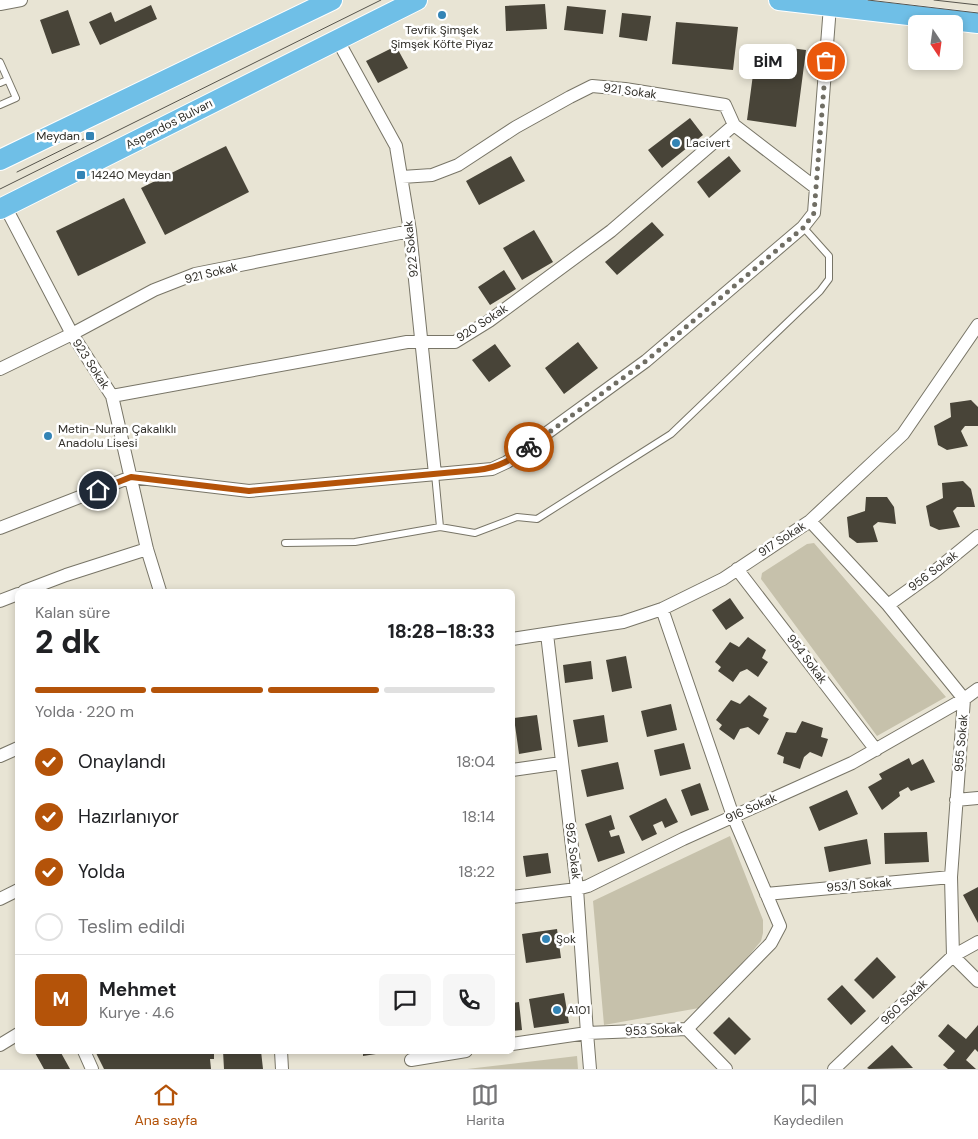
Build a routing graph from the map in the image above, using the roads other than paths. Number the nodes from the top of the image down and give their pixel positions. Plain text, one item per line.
1 (21, 0) edge
2 (332, 0) edge
3 (417, 0) edge
4 (779, 0) edge
5 (0, 4) edge
6 (830, 6) junction
7 (978, 23) edge
8 (337, 39) junction
9 (0, 63) edge
10 (7, 80) junction
11 (0, 82) edge
12 (0, 105) edge
13 (734, 124) junction
14 (0, 160) edge
15 (402, 177) junction
16 (816, 188) junction
17 (3, 208) edge
18 (804, 227) junction
19 (410, 231) junction
20 (978, 325) edge
21 (72, 334) junction
22 (420, 341) junction
23 (0, 369) edge
24 (112, 396) junction
25 (435, 474) junction
26 (131, 477) junction
27 (810, 521) junction
28 (440, 527) junction
29 (0, 528) edge
30 (978, 536) edge
31 (285, 543) dead end
32 (147, 549) junction
33 (737, 569) junction
34 (29, 589) edge
35 (159, 589) edge
36 (15, 595) edge
37 (0, 601) edge
38 (888, 605) junction
39 (662, 609) junction
40 (547, 634) junction
41 (515, 639) edge
42 (978, 689) edge
43 (964, 699) junction
44 (15, 749) edge
45 (876, 750) junction
46 (0, 756) edge
47 (561, 763) junction
48 (515, 770) edge
49 (978, 798) edge
50 (956, 800) junction
51 (733, 816) junction
52 (951, 877) junction
53 (577, 889) junction
54 (15, 894) edge
55 (766, 894) junction
56 (515, 897) edge
57 (0, 899) edge
58 (978, 942) edge
59 (953, 956) junction
60 (978, 981) edge
61 (687, 1029) junction
62 (586, 1033) junction
63 (15, 1036) edge
64 (515, 1044) edge
65 (0, 1045) edge
66 (85, 1054) edge
67 (281, 1054) edge
68 (448, 1054) edge
69 (411, 1060) edge
70 (92, 1069) edge
71 (282, 1069) edge
72 (590, 1069) edge
73 (726, 1069) edge
74 (834, 1069) edge

1 - 5 street
2 - 14 main road
3 - 8 main road, Aspendos Bulvarı
4 - 6 main road
6 - 7 main road
6 - 16 street
8 - 15 street, 922 Sokak
8 - 17 main road, Aspendos Bulvarı
9 - 10 lane
10 - 11 lane
10 - 12 lane
13 - 15 street, 921 Sokak
13 - 16 street, 921 Sokak
13 - 22 street, 920 Sokak
15 - 19 street, 922 Sokak
16 - 18 street
17 - 21 street, 923 Sokak
18 - 25 street
18 - 28 lane
19 - 21 street, 921 Sokak
19 - 22 street, 922 Sokak
20 - 27 street, 917 Sokak
21 - 23 street, 921 Sokak
21 - 24 street, 923 Sokak
22 - 24 street, 920 Sokak
22 - 25 street, 922 Sokak
24 - 26 street, 923 Sokak
25 - 26 street
25 - 28 lane
26 - 29 street
26 - 32 street, 923 Sokak
27 - 33 street, 917 Sokak
27 - 38 street, 955 Sokak
28 - 31 lane
30 - 38 street, 956 Sokak
32 - 34 street
32 - 35 street, 923 Sokak
33 - 39 street, 917 Sokak
33 - 45 street, 954 Sokak
36 - 37 street
38 - 43 street, 955 Sokak
39 - 40 street, 917 Sokak
39 - 51 street
40 - 41 street, 917 Sokak
40 - 47 street, 952 Sokak
42 - 43 street, 916 Sokak
43 - 45 street, 916 Sokak
43 - 50 street, 955 Sokak
44 - 46 street
45 - 51 street, 916 Sokak
47 - 48 street
47 - 53 street, 952 Sokak
49 - 50 street
50 - 52 street, 955 Sokak
51 - 53 street, 916 Sokak
51 - 55 street
52 - 55 street, 953/1 Sokak
52 - 59 street, 955 Sokak
53 - 56 street, 916 Sokak
53 - 62 street, 952 Sokak
54 - 57 street
55 - 61 street, 953 Sokak
58 - 59 street, 960 Sokak
59 - 60 street
59 - 74 street, 960 Sokak
61 - 62 street, 953 Sokak
61 - 73 street
62 - 64 street, 953 Sokak
62 - 72 street, 952 Sokak
63 - 65 street
66 - 70 street
67 - 71 street
68 - 69 street

